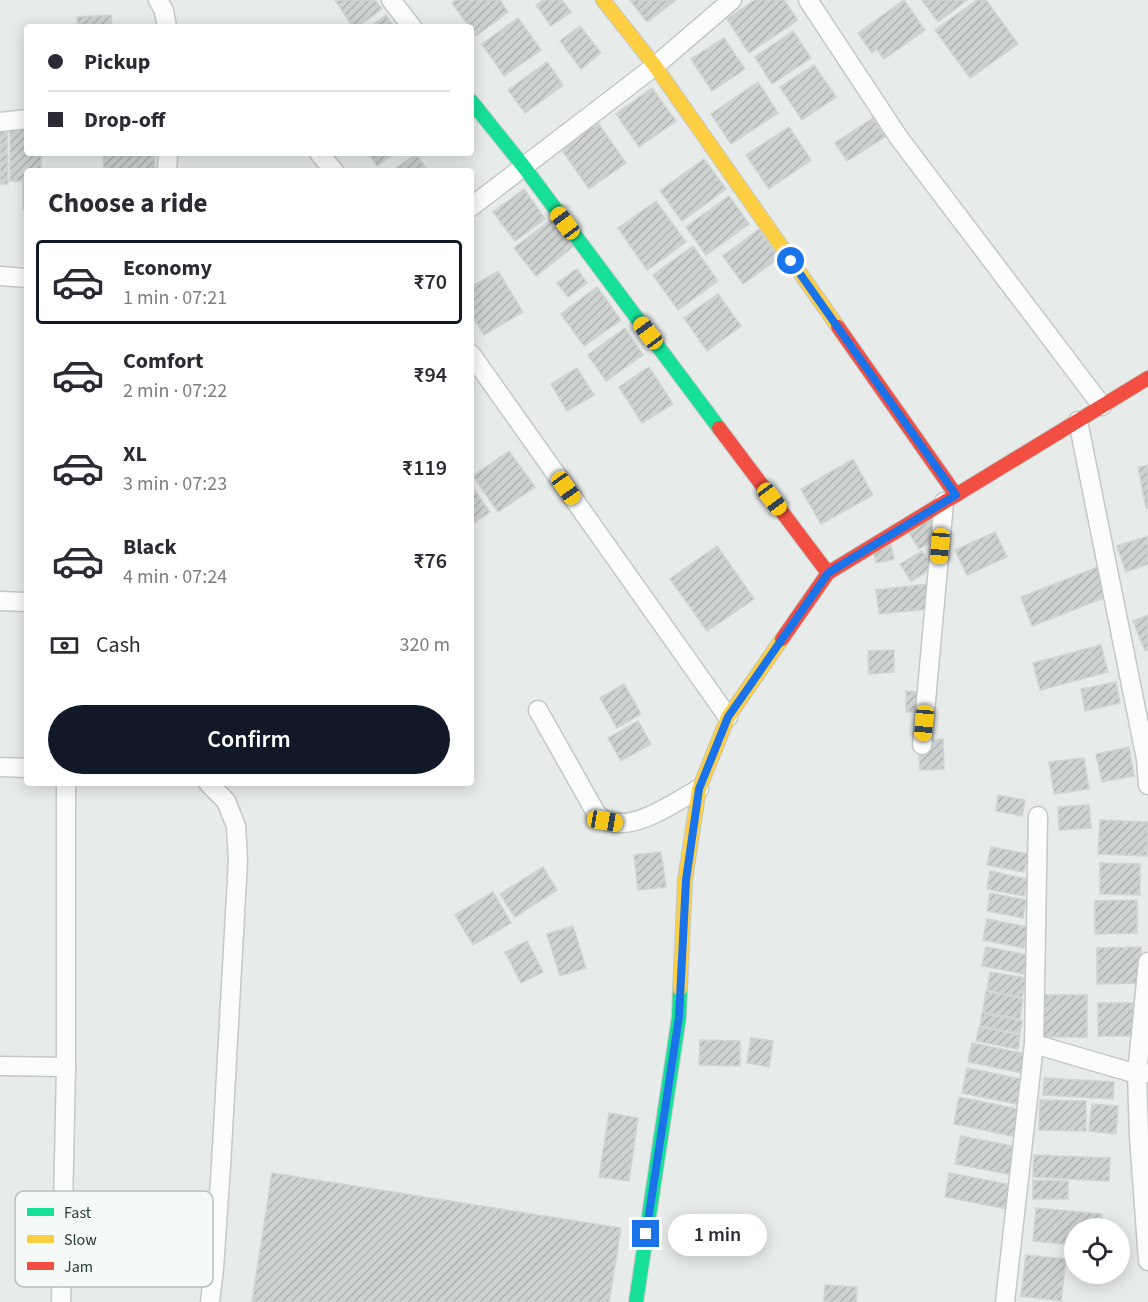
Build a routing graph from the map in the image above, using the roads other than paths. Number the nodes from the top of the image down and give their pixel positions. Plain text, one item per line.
1 (158, 0) edge
2 (391, 0) edge
3 (603, 0) edge
4 (732, 0) edge
5 (808, 0) edge
6 (166, 24) edge
7 (410, 24) edge
8 (655, 66) junction
9 (474, 105) edge
10 (24, 119) edge
11 (0, 122) edge
12 (322, 156) edge
13 (524, 167) junction
14 (332, 168) edge
15 (474, 205) edge
16 (0, 276) edge
17 (24, 278) edge
18 (474, 358) edge
19 (1148, 378) edge
20 (1102, 406) junction
21 (1078, 421) junction
22 (950, 499) junction
23 (828, 573) junction
24 (0, 601) edge
25 (24, 602) edge
26 (538, 710) dead end
27 (728, 717) junction
28 (922, 745) dead end
29 (0, 767) edge
30 (24, 768) edge
31 (1148, 785) edge
32 (66, 786) edge
33 (210, 786) edge
34 (699, 789) junction
35 (1038, 816) dead end
36 (1148, 962) edge
37 (1034, 1044) junction
38 (0, 1066) edge
39 (66, 1067) junction
40 (1142, 1073) edge
41 (63, 1191) edge
42 (1148, 1252) edge
43 (213, 1277) edge
44 (61, 1287) edge
45 (212, 1287) edge
46 (61, 1302) edge
47 (210, 1302) edge
48 (636, 1302) edge
49 (1005, 1302) edge

1 - 6 street
2 - 7 street
3 - 8 street
4 - 8 street
5 - 20 street
8 - 13 street
8 - 22 street
9 - 13 street
10 - 11 street
12 - 14 street
13 - 15 street
13 - 23 street
16 - 17 street
18 - 27 street
19 - 20 street
20 - 21 street
21 - 22 street
21 - 31 street
22 - 23 street
22 - 28 street
23 - 27 street
24 - 25 street
26 - 34 street
27 - 34 street
29 - 30 street
32 - 39 street
33 - 43 street
34 - 48 street
35 - 37 street
36 - 40 street
37 - 40 street
37 - 49 street
38 - 39 street
39 - 41 street
40 - 42 street
44 - 46 street
45 - 47 street

